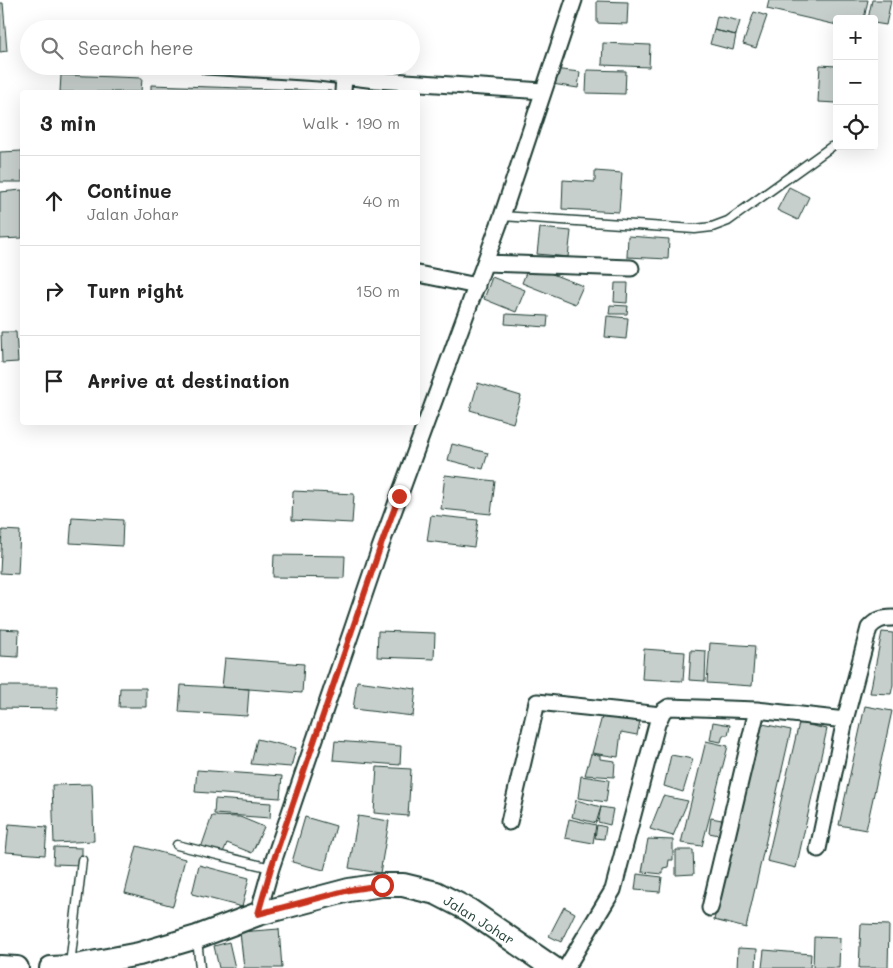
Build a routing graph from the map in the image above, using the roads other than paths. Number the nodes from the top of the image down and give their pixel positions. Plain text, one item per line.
1 (574, 0) edge
2 (336, 75) edge
3 (344, 76) junction
4 (343, 90) edge
5 (543, 91) junction
6 (831, 147) dead end
7 (502, 216) junction
8 (485, 263) junction
9 (631, 268) dead end
10 (420, 274) edge
11 (477, 286) junction
12 (893, 618) edge
13 (757, 710) junction
14 (661, 715) junction
15 (845, 720) junction
16 (509, 822) dead end
17 (177, 846) dead end
18 (818, 849) dead end
19 (82, 860) dead end
20 (271, 868) junction
21 (710, 908) dead end
22 (258, 914) junction
23 (197, 937) junction
24 (139, 961) edge
25 (0, 967) edge
26 (18, 968) edge
27 (61, 968) edge
28 (200, 968) edge
29 (553, 968) edge
30 (566, 968) edge

1 - 5 street
2 - 3 street
3 - 4 street
3 - 5 street
5 - 7 street
6 - 7 lane
7 - 8 street
8 - 9 street
8 - 11 street
10 - 11 street
11 - 20 street
12 - 15 street
13 - 14 street
13 - 15 street
13 - 21 street
14 - 16 street
14 - 30 street
15 - 18 street
17 - 20 lane
19 - 27 lane
20 - 22 street
22 - 23 street, Jalan Johar
22 - 29 street, Jalan Johar
23 - 24 street, Jalan Johar
23 - 28 lane
24 - 27 street, Jalan Johar
25 - 26 street

